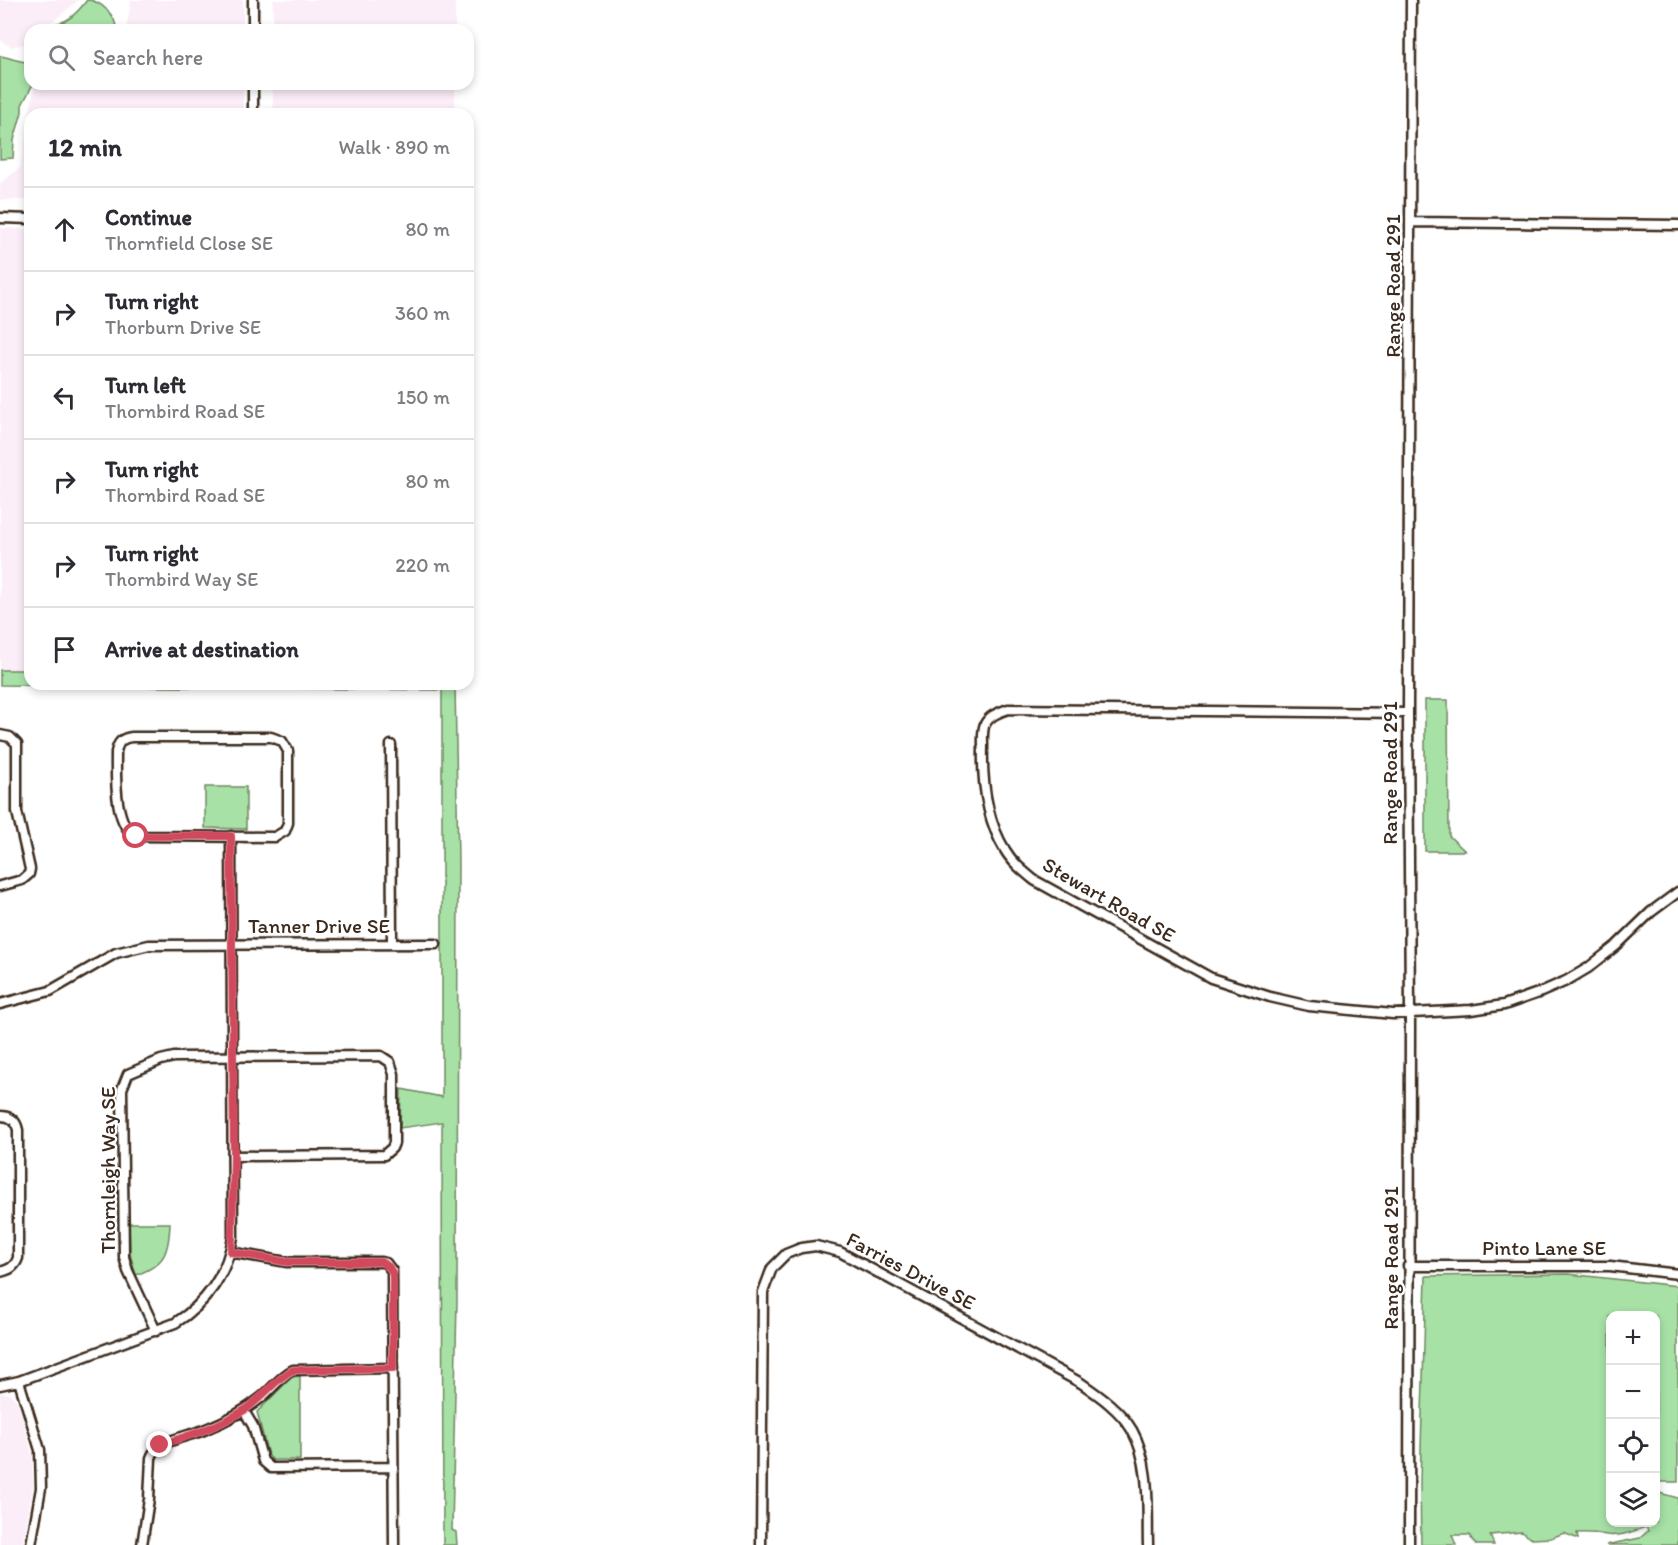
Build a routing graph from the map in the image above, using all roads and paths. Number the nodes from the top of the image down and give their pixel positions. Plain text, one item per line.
1 (253, 0) edge
2 (1411, 0) edge
3 (253, 24) edge
4 (253, 90) edge
5 (253, 108) edge
6 (0, 218) edge
7 (24, 219) edge
8 (1411, 222) junction
9 (1678, 225) edge
10 (1408, 713) junction
11 (0, 735) edge
12 (391, 745) dead end
13 (231, 836) junction
14 (0, 886) edge
15 (1678, 892) edge
16 (232, 944) junction
17 (392, 944) junction
18 (436, 944) dead end
19 (0, 1004) edge
20 (1410, 1013) junction
21 (232, 1056) junction
22 (0, 1116) edge
23 (234, 1156) junction
24 (231, 1252) junction
25 (1408, 1266) junction
26 (0, 1272) edge
27 (1678, 1274) edge
28 (156, 1331) junction
29 (393, 1368) junction
30 (19, 1381) junction
31 (0, 1385) edge
32 (244, 1411) junction
33 (393, 1467) junction
34 (31, 1545) edge
35 (142, 1545) edge
36 (394, 1545) edge
37 (760, 1545) edge
38 (1148, 1545) edge
39 (1409, 1545) edge

1 - 3 street
2 - 8 street, Range Road 291
4 - 5 street
6 - 7 street
8 - 9 street
8 - 10 street, Range Road 291
10 - 20 street, Range Road 291
10 - 20 street, Stewart Road SE
11 - 14 street
12 - 17 street
13 - 13 street
13 - 16 street
15 - 20 street, Stewart Road SE
16 - 17 street, Tanner Drive SE
16 - 19 street, Tanner Drive SE
16 - 21 street
17 - 18 street, Tanner Drive SE
20 - 25 street, Range Road 291
21 - 23 street
21 - 23 street, Thornleigh Way SE
21 - 28 street, Thornleigh Way SE
22 - 26 street
23 - 24 street
24 - 28 street
24 - 29 street
25 - 27 street, Pinto Lane SE
25 - 39 street, Range Road 291
28 - 30 street
29 - 32 street
29 - 33 street
30 - 31 street
30 - 34 street
32 - 33 street
32 - 35 street
33 - 36 street
37 - 38 street, Farries Drive SE

